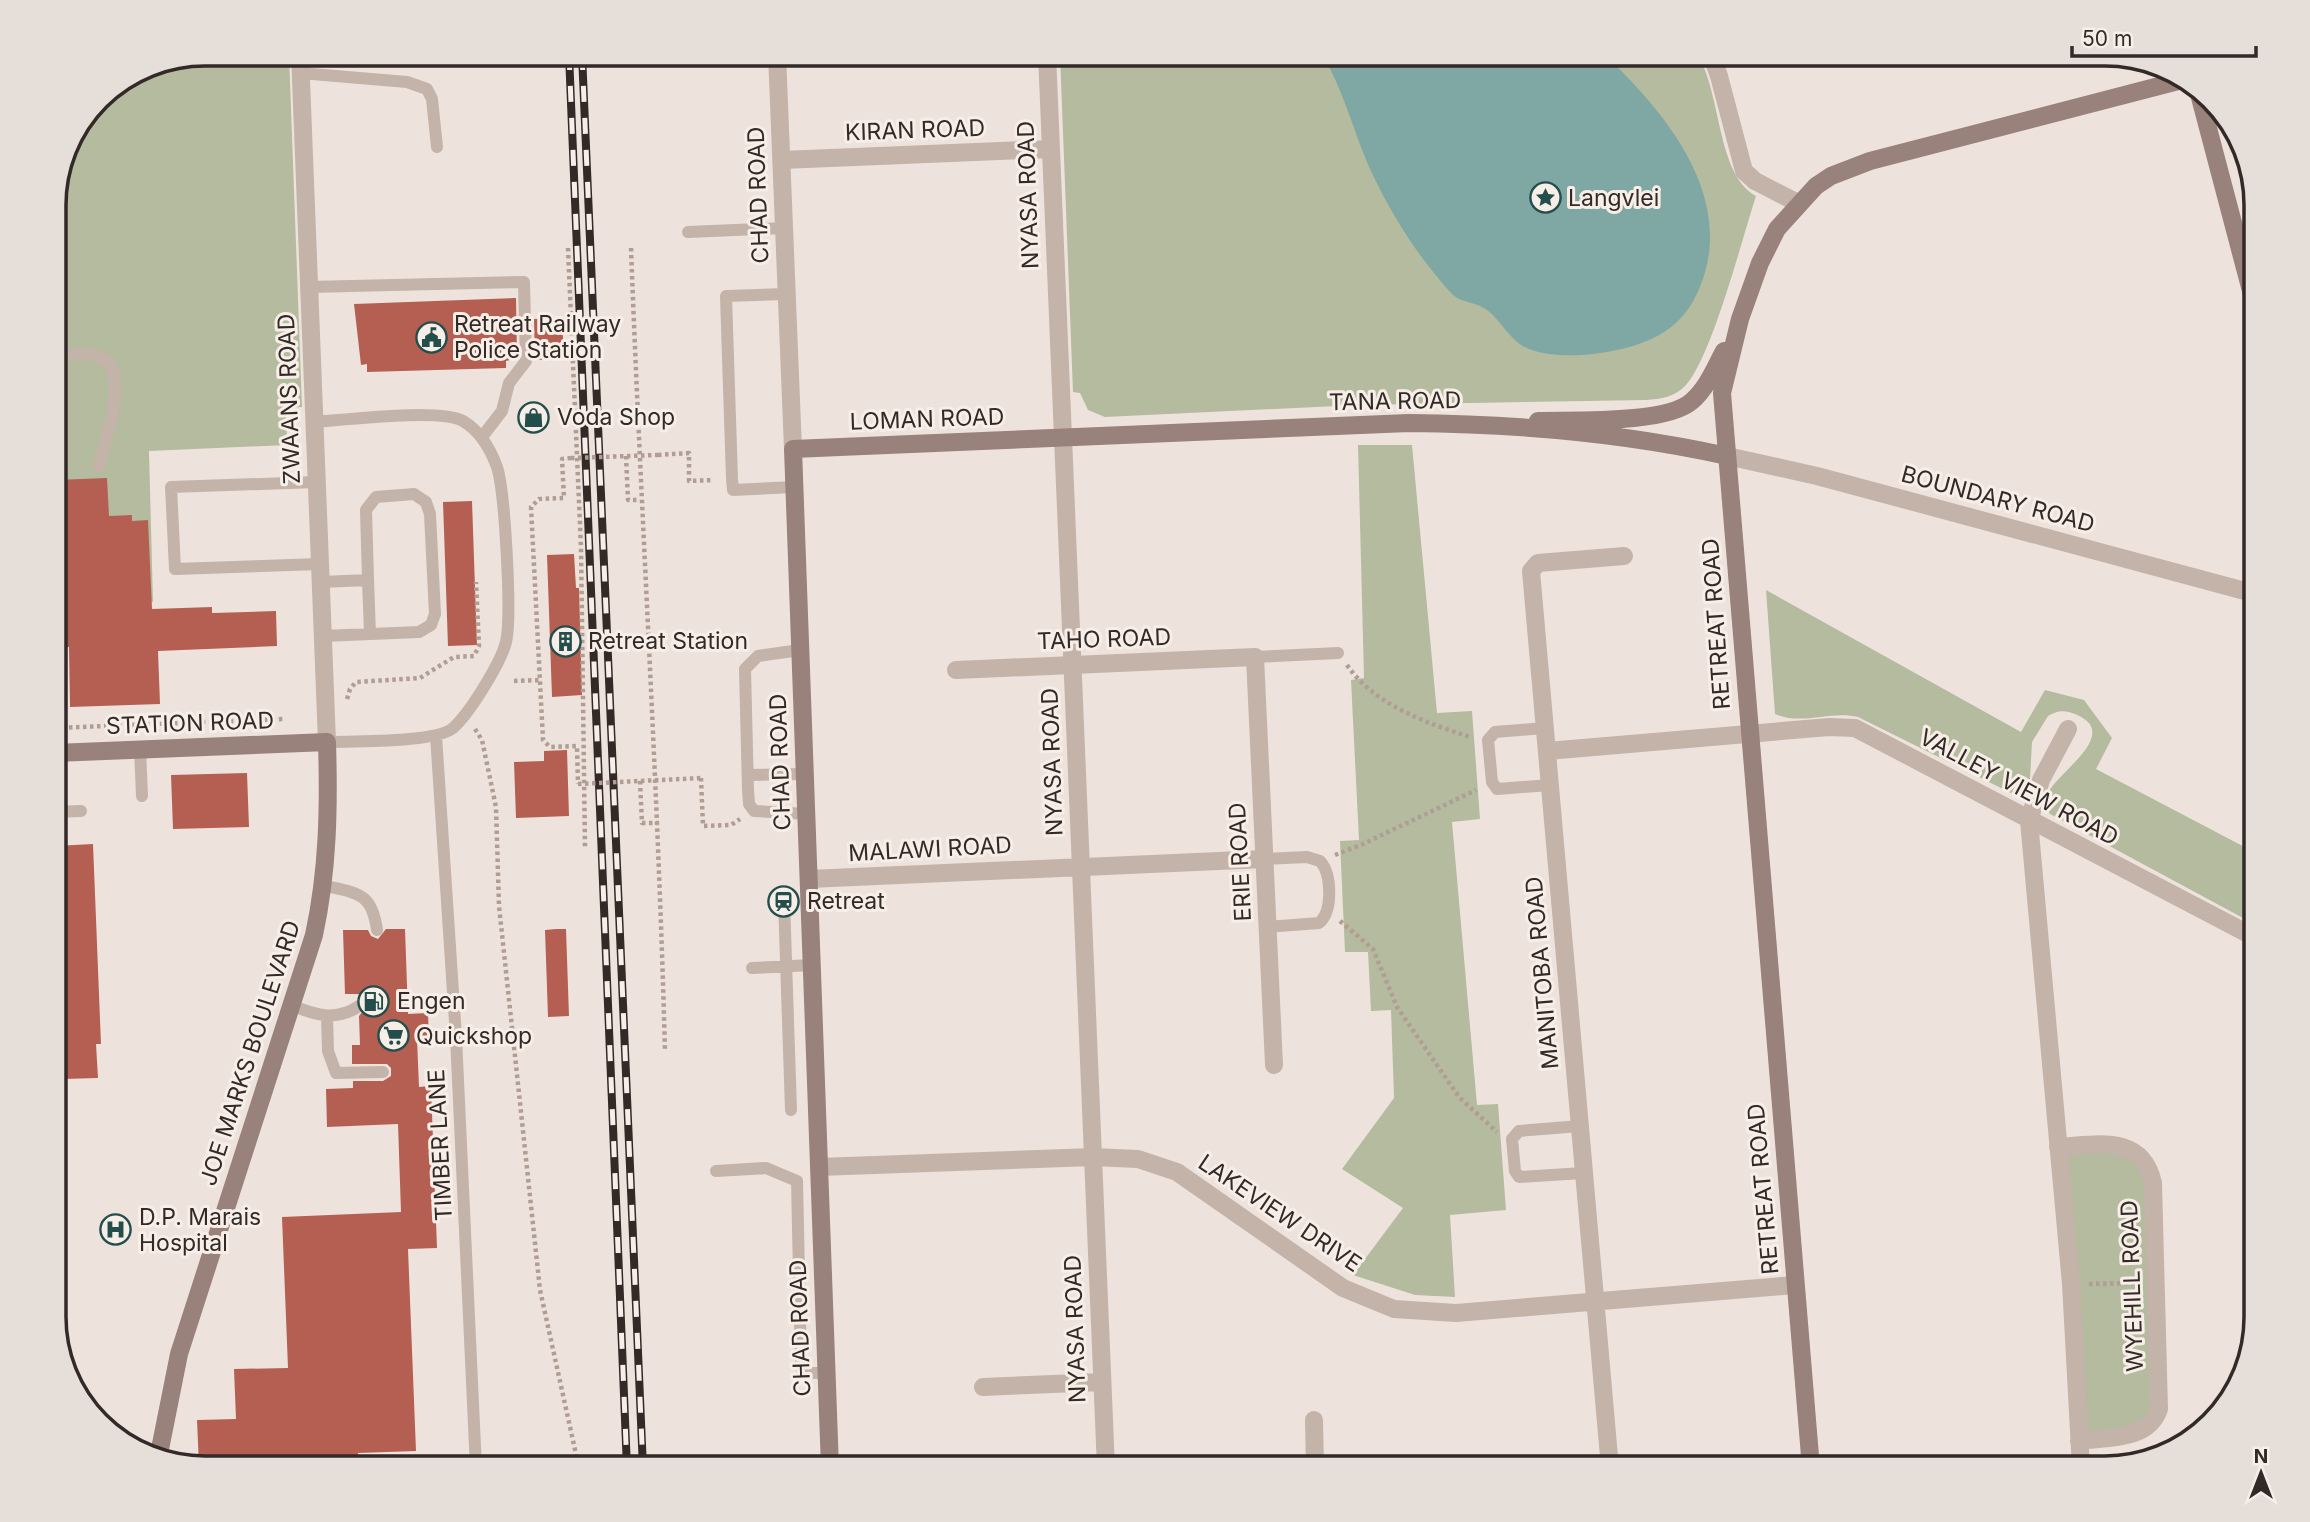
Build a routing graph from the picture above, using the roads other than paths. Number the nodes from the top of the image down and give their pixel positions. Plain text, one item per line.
1 (1715, 66) edge
2 (300, 67) edge
3 (778, 67) edge
4 (1048, 67) edge
5 (300, 73) junction
6 (2170, 83) edge
7 (2203, 108) edge
8 (437, 147) dead end
9 (1051, 149) junction
10 (782, 160) junction
11 (1798, 203) junction
12 (784, 228) junction
13 (688, 232) dead end
14 (2244, 264) edge
15 (309, 287) junction
16 (786, 294) junction
17 (1740, 318) junction
18 (67, 357) edge
19 (314, 422) junction
20 (1479, 424) junction
21 (482, 438) junction
22 (1062, 439) junction
23 (793, 449) junction
24 (1727, 456) junction
25 (99, 466) dead end
26 (317, 482) junction
27 (794, 487) junction
28 (1624, 556) dead end
29 (320, 573) junction
30 (368, 580) junction
31 (2244, 591) edge
32 (370, 634) junction
33 (323, 636) junction
34 (800, 650) junction
35 (1338, 653) road end
36 (1255, 657) junction
37 (1072, 665) junction
38 (956, 670) dead end
39 (1545, 728) junction
40 (2068, 729) dead end
41 (1748, 735) junction
42 (436, 736) junction
43 (327, 742) junction
44 (140, 749) junction
45 (1546, 751) junction
46 (67, 752) edge
47 (805, 774) junction
48 (748, 775) junction
49 (1550, 785) junction
50 (142, 796) dead end
51 (81, 811) dead end
52 (67, 812) edge
53 (807, 814) junction
54 (2029, 821) junction
55 (1264, 859) junction
56 (1080, 867) junction
57 (809, 879) junction
58 (325, 886) junction
59 (784, 901) dead end
60 (1268, 927) junction
61 (377, 930) dead end
62 (2244, 932) edge
63 (812, 965) junction
64 (786, 966) junction
65 (752, 968) dead end
66 (291, 1005) junction
67 (359, 1006) dead end
68 (327, 1017) junction
69 (1274, 1065) dead end
70 (383, 1072) dead end
71 (791, 1110) dead end
72 (1580, 1126) junction
73 (2058, 1147) junction
74 (1093, 1157) junction
75 (819, 1167) junction
76 (716, 1171) dead end
77 (1583, 1173) junction
78 (1795, 1285) junction
79 (1594, 1301) junction
80 (826, 1373) junction
81 (1102, 1382) junction
82 (983, 1387) dead end
83 (1314, 1420) dead end
84 (2079, 1441) junction
85 (160, 1448) edge
86 (475, 1456) edge
87 (829, 1456) edge
88 (1105, 1456) edge
89 (1315, 1456) edge
90 (1608, 1456) edge
91 (1810, 1456) edge
92 (2080, 1456) edge

1 - 11 street
2 - 5 street, ZWAANS ROAD
3 - 10 street, CHAD ROAD
4 - 9 street, NYASA ROAD
5 - 8 lane
5 - 15 street, ZWAANS ROAD
6 - 11 main road, RETREAT ROAD
7 - 14 main road
9 - 10 street, KIRAN ROAD
9 - 22 street, NYASA ROAD
10 - 12 street, CHAD ROAD
11 - 17 main road, RETREAT ROAD
12 - 13 lane
12 - 16 street, CHAD ROAD
15 - 19 street, ZWAANS ROAD
15 - 21 lane
16 - 23 street, CHAD ROAD
16 - 27 lane
17 - 20 main road
17 - 24 main road, RETREAT ROAD
18 - 25 lane
19 - 21 lane
19 - 26 street, ZWAANS ROAD
20 - 22 main road, TANA ROAD
20 - 24 main road, TANA ROAD
21 - 42 lane
22 - 23 main road, LOMAN ROAD
22 - 37 street, NYASA ROAD
23 - 27 main road, CHAD ROAD
24 - 31 street, BOUNDARY ROAD
24 - 41 main road, RETREAT ROAD
26 - 29 street, ZWAANS ROAD
26 - 29 lane
27 - 34 main road, CHAD ROAD
28 - 39 street, MANITOBA ROAD
29 - 30 lane
29 - 33 street, ZWAANS ROAD
30 - 32 lane
30 - 32 lane
32 - 33 lane
33 - 43 street, ZWAANS ROAD
34 - 47 main road, CHAD ROAD
34 - 48 lane
35 - 36 lane
36 - 37 street, TAHO ROAD
36 - 55 street, ERIE ROAD
37 - 38 street, TAHO ROAD
37 - 56 street, NYASA ROAD
39 - 45 street, MANITOBA ROAD
39 - 49 lane
40 - 54 street
41 - 45 street, VALLEY VIEW ROAD
41 - 54 street, VALLEY VIEW ROAD
41 - 78 main road, RETREAT ROAD
42 - 43 lane
42 - 86 lane, TIMBER LANE
43 - 44 main road, STATION ROAD
43 - 58 main road, JOE MARKS BOULEVARD
44 - 46 main road, STATION ROAD
44 - 50 lane
45 - 49 street, MANITOBA ROAD
47 - 48 lane
47 - 53 main road, CHAD ROAD
48 - 53 lane
49 - 72 street, MANITOBA ROAD
51 - 52 lane
53 - 57 main road, CHAD ROAD
54 - 62 street, VALLEY VIEW ROAD
54 - 73 street
55 - 56 street, MALAWI ROAD
55 - 60 street, ERIE ROAD
55 - 60 lane
56 - 57 street, MALAWI ROAD
56 - 74 street, NYASA ROAD
57 - 63 main road, CHAD ROAD
58 - 61 lane
58 - 66 main road, JOE MARKS BOULEVARD
59 - 64 lane
60 - 69 street, ERIE ROAD
63 - 64 lane
63 - 75 main road, CHAD ROAD
64 - 65 lane
64 - 71 lane
66 - 68 lane
66 - 85 main road, JOE MARKS BOULEVARD
67 - 68 lane
68 - 70 lane
72 - 77 street, MANITOBA ROAD
72 - 77 lane
73 - 84 street
73 - 84 street, WYEHILL ROAD
74 - 75 street, LAKEVIEW DRIVE
74 - 79 street, LAKEVIEW DRIVE
74 - 81 street, NYASA ROAD
75 - 80 main road, CHAD ROAD
76 - 80 lane
77 - 79 street, MANITOBA ROAD
78 - 79 street, LAKEVIEW DRIVE
78 - 91 main road, RETREAT ROAD
79 - 90 street, MANITOBA ROAD
80 - 87 main road, CHAD ROAD
81 - 82 street
81 - 88 street, NYASA ROAD
83 - 89 street
84 - 92 street

